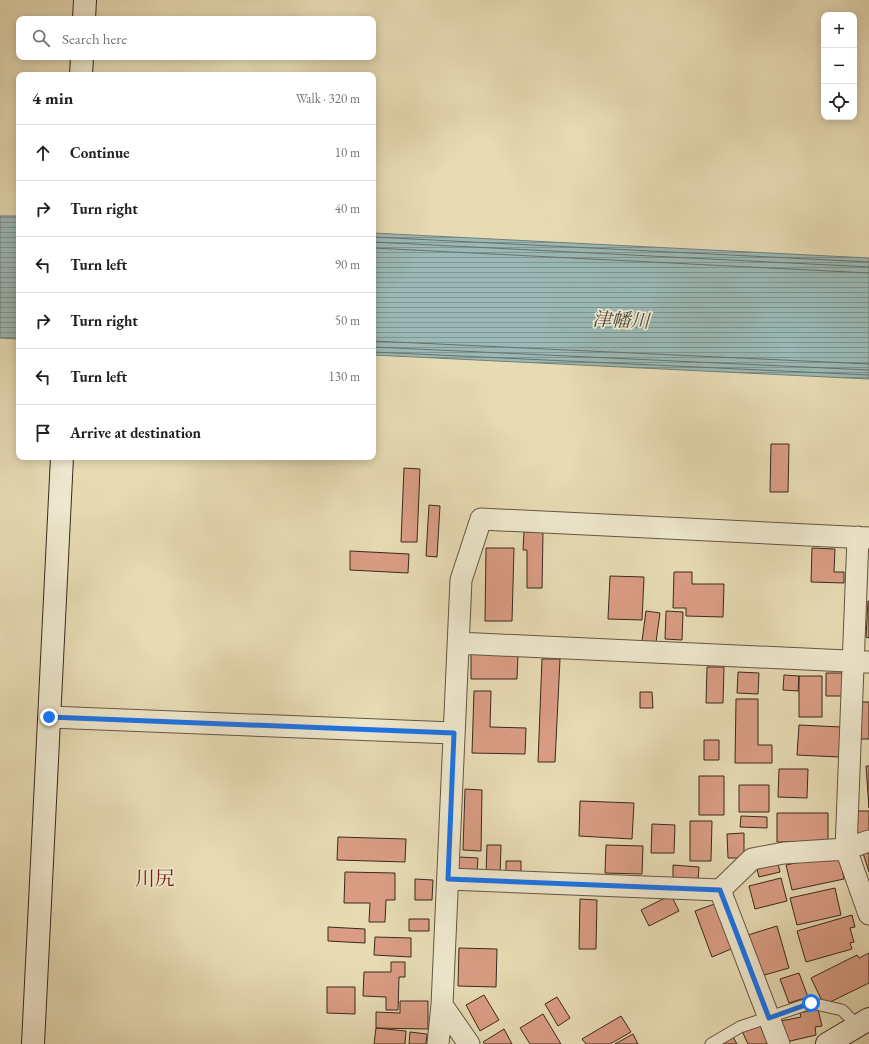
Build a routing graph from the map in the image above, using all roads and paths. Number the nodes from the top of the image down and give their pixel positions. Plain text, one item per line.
1 (85, 0) edge
2 (84, 16) edge
3 (82, 60) edge
4 (81, 72) edge
5 (62, 460) edge
6 (863, 538) edge
7 (458, 643) junction
8 (861, 662) edge
9 (49, 717) junction
10 (454, 733) junction
11 (869, 841) edge
12 (846, 849) junction
13 (448, 879) junction
14 (720, 890) junction
15 (869, 914) edge
16 (442, 1005) junction
17 (769, 1018) junction
18 (864, 1022) edge
19 (33, 1044) edge
20 (438, 1044) edge
21 (469, 1044) edge
22 (711, 1044) edge
23 (779, 1044) edge
24 (827, 1044) edge

1 - 2 street
3 - 4 street
5 - 9 street
6 - 7 street
6 - 8 street
7 - 8 street
7 - 10 street
8 - 12 street
9 - 10 street
9 - 19 street
10 - 13 street
11 - 12 street
12 - 14 street
12 - 15 street
13 - 14 street
13 - 16 street
14 - 17 street
16 - 20 street
16 - 21 street
17 - 18 lane
17 - 22 lane
17 - 23 street
18 - 24 street

